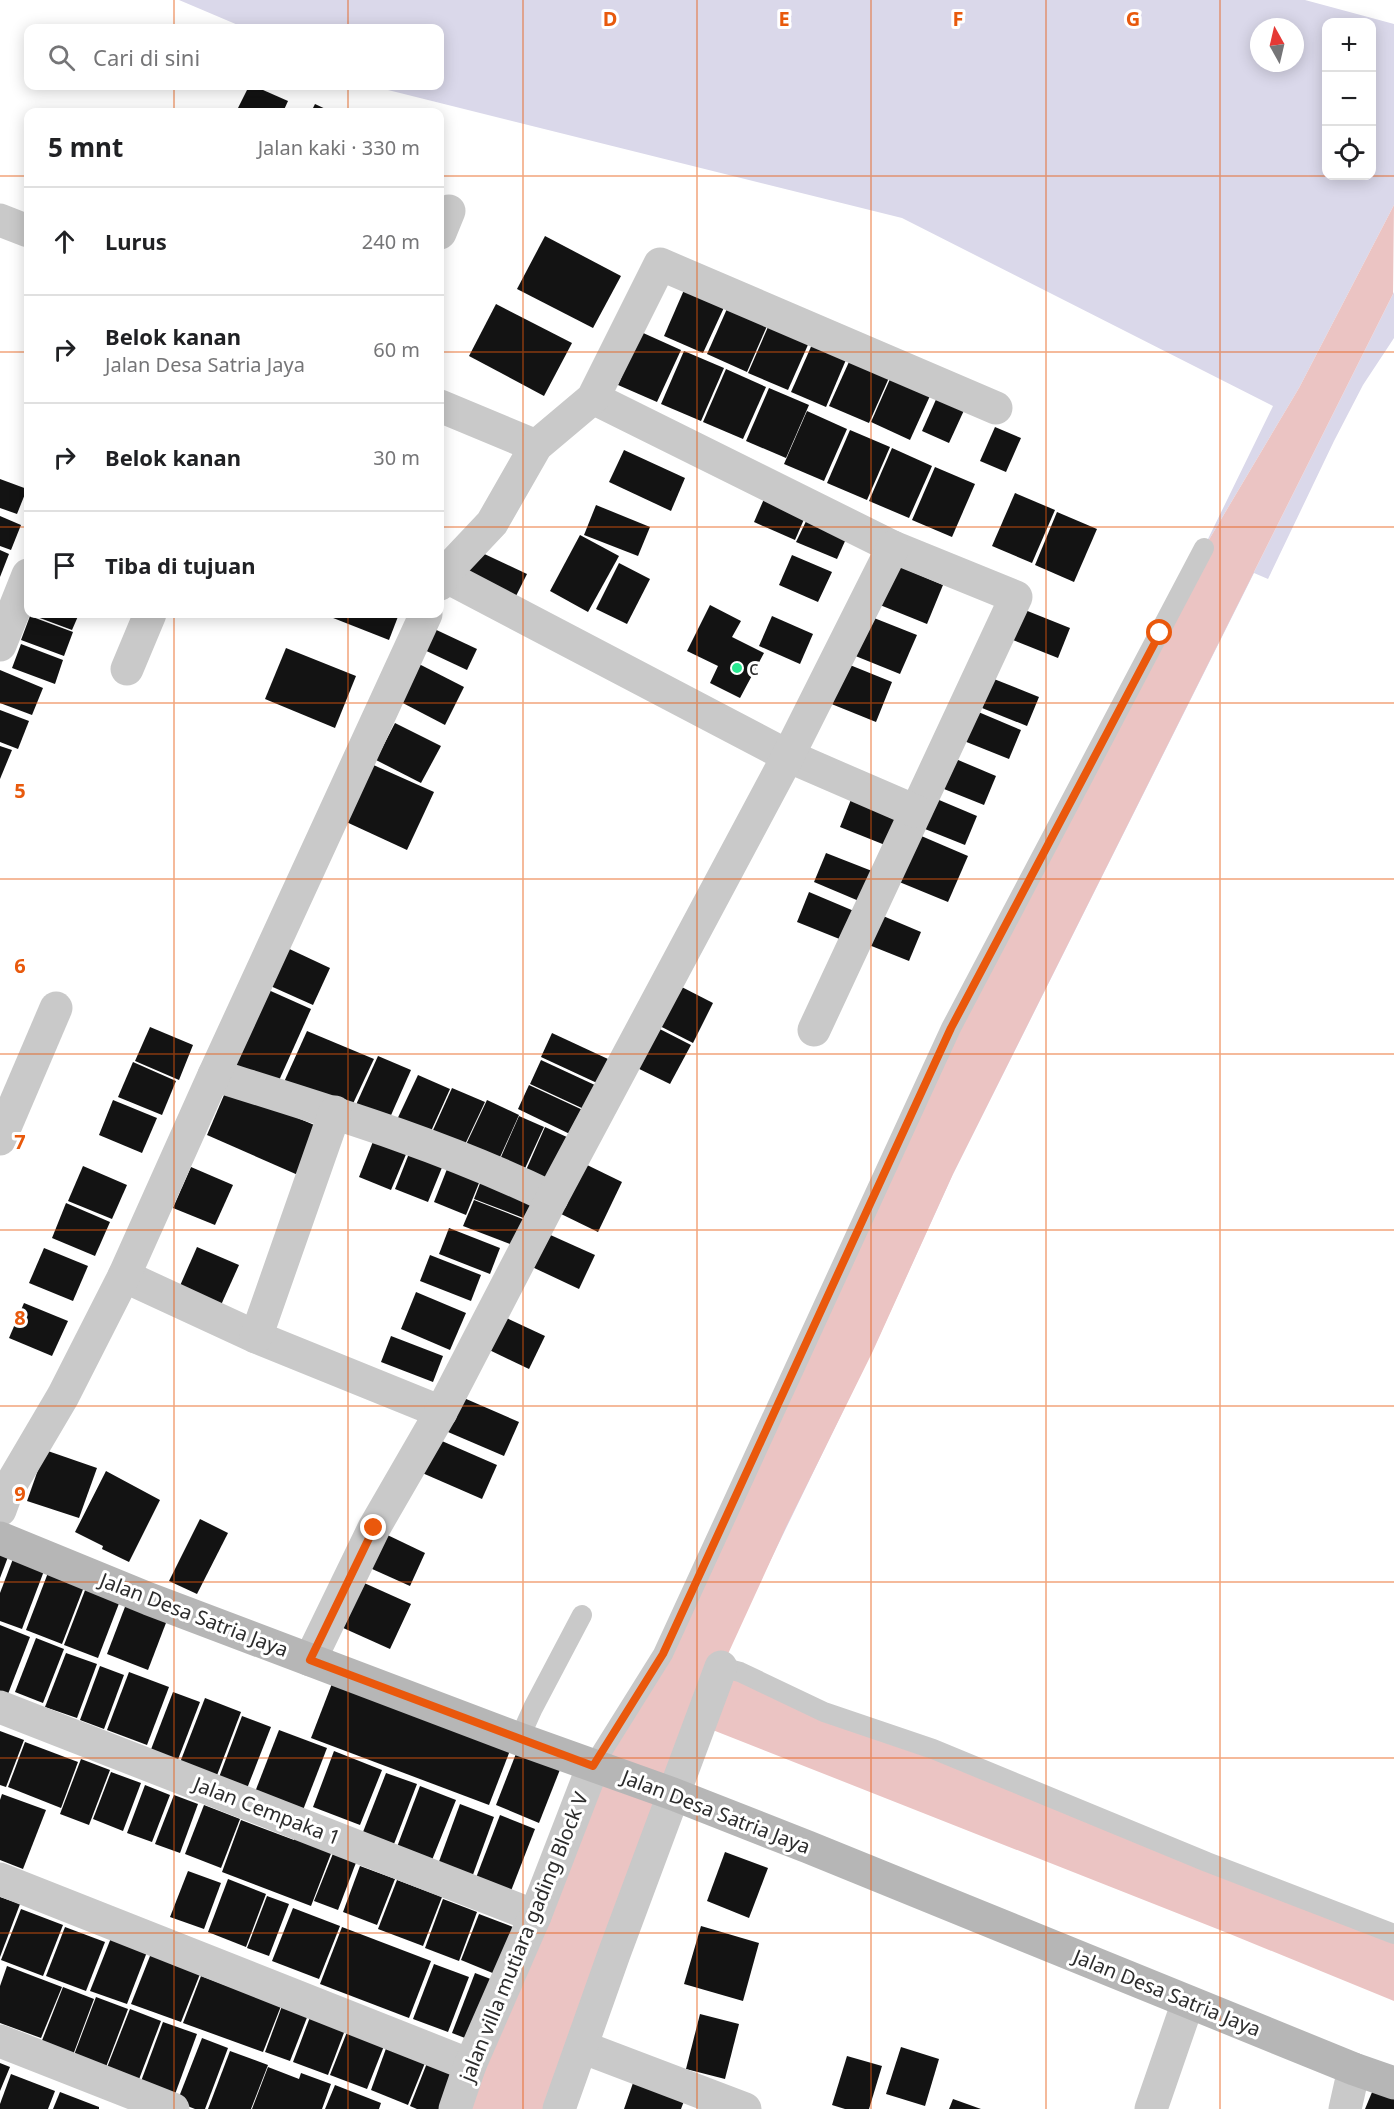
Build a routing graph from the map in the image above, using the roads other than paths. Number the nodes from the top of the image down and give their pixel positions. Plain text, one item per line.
1 (0, 220) edge
2 (24, 229) edge
3 (593, 398) junction
4 (444, 408) edge
5 (996, 408) dead end
6 (536, 446) junction
7 (893, 547) junction
8 (1204, 548) dead end
9 (444, 577) edge
10 (444, 582) edge
11 (24, 585) edge
12 (148, 618) edge
13 (424, 618) edge
14 (0, 645) edge
15 (127, 669) dead end
16 (788, 756) junction
17 (915, 811) junction
18 (56, 1008) dead end
19 (814, 1030) dead end
20 (214, 1075) junction
21 (335, 1113) junction
22 (0, 1139) edge
23 (552, 1198) junction
24 (124, 1276) junction
25 (256, 1337) junction
26 (441, 1412) junction
27 (0, 1510) edge
28 (0, 1538) edge
29 (582, 1615) dead end
30 (310, 1660) junction
31 (721, 1667) joint
32 (0, 1707) edge
33 (519, 1739) junction
34 (593, 1766) junction
35 (671, 1794) junction
36 (0, 1879) edge
37 (535, 1916) junction
38 (1394, 1935) edge
39 (1188, 2002) junction
40 (0, 2041) edge
41 (582, 2047) junction
42 (470, 2065) junction
43 (1354, 2069) junction
44 (1394, 2083) edge
45 (173, 2109) edge
46 (455, 2109) edge
47 (559, 2109) edge
48 (744, 2109) edge
49 (1151, 2109) edge
50 (1345, 2109) edge

1 - 2 street
3 - 5 street
3 - 6 street
3 - 7 street
4 - 6 street
6 - 9 street
7 - 16 street
7 - 17 street
8 - 34 lane
10 - 16 street
11 - 14 street
12 - 15 street
13 - 20 street
16 - 17 street
16 - 23 street
17 - 19 street
18 - 22 street
20 - 21 street
20 - 24 street
21 - 23 street
21 - 25 street
23 - 26 street
24 - 25 street
24 - 27 street
25 - 26 street
26 - 30 street
28 - 30 street, Jalan Desa Satria Jaya
29 - 33 lane
30 - 33 street, Jalan Desa Satria Jaya
31 - 35 street
31 - 38 lane
32 - 37 street, Jalan Cempaka 1
33 - 34 street, Jalan Desa Satria Jaya
34 - 35 street, Jalan Desa Satria Jaya
34 - 37 street, jalan villa mutiara gading Block V
35 - 39 street, Jalan Desa Satria Jaya
35 - 41 street
36 - 42 street
37 - 42 street, jalan villa mutiara gading Block V
39 - 43 street, Jalan Desa Satria Jaya
39 - 49 street
40 - 45 street
41 - 47 street
41 - 48 street
42 - 46 street, jalan villa mutiara gading Block V
43 - 44 street, Jalan Desa Satria Jaya
43 - 50 street

